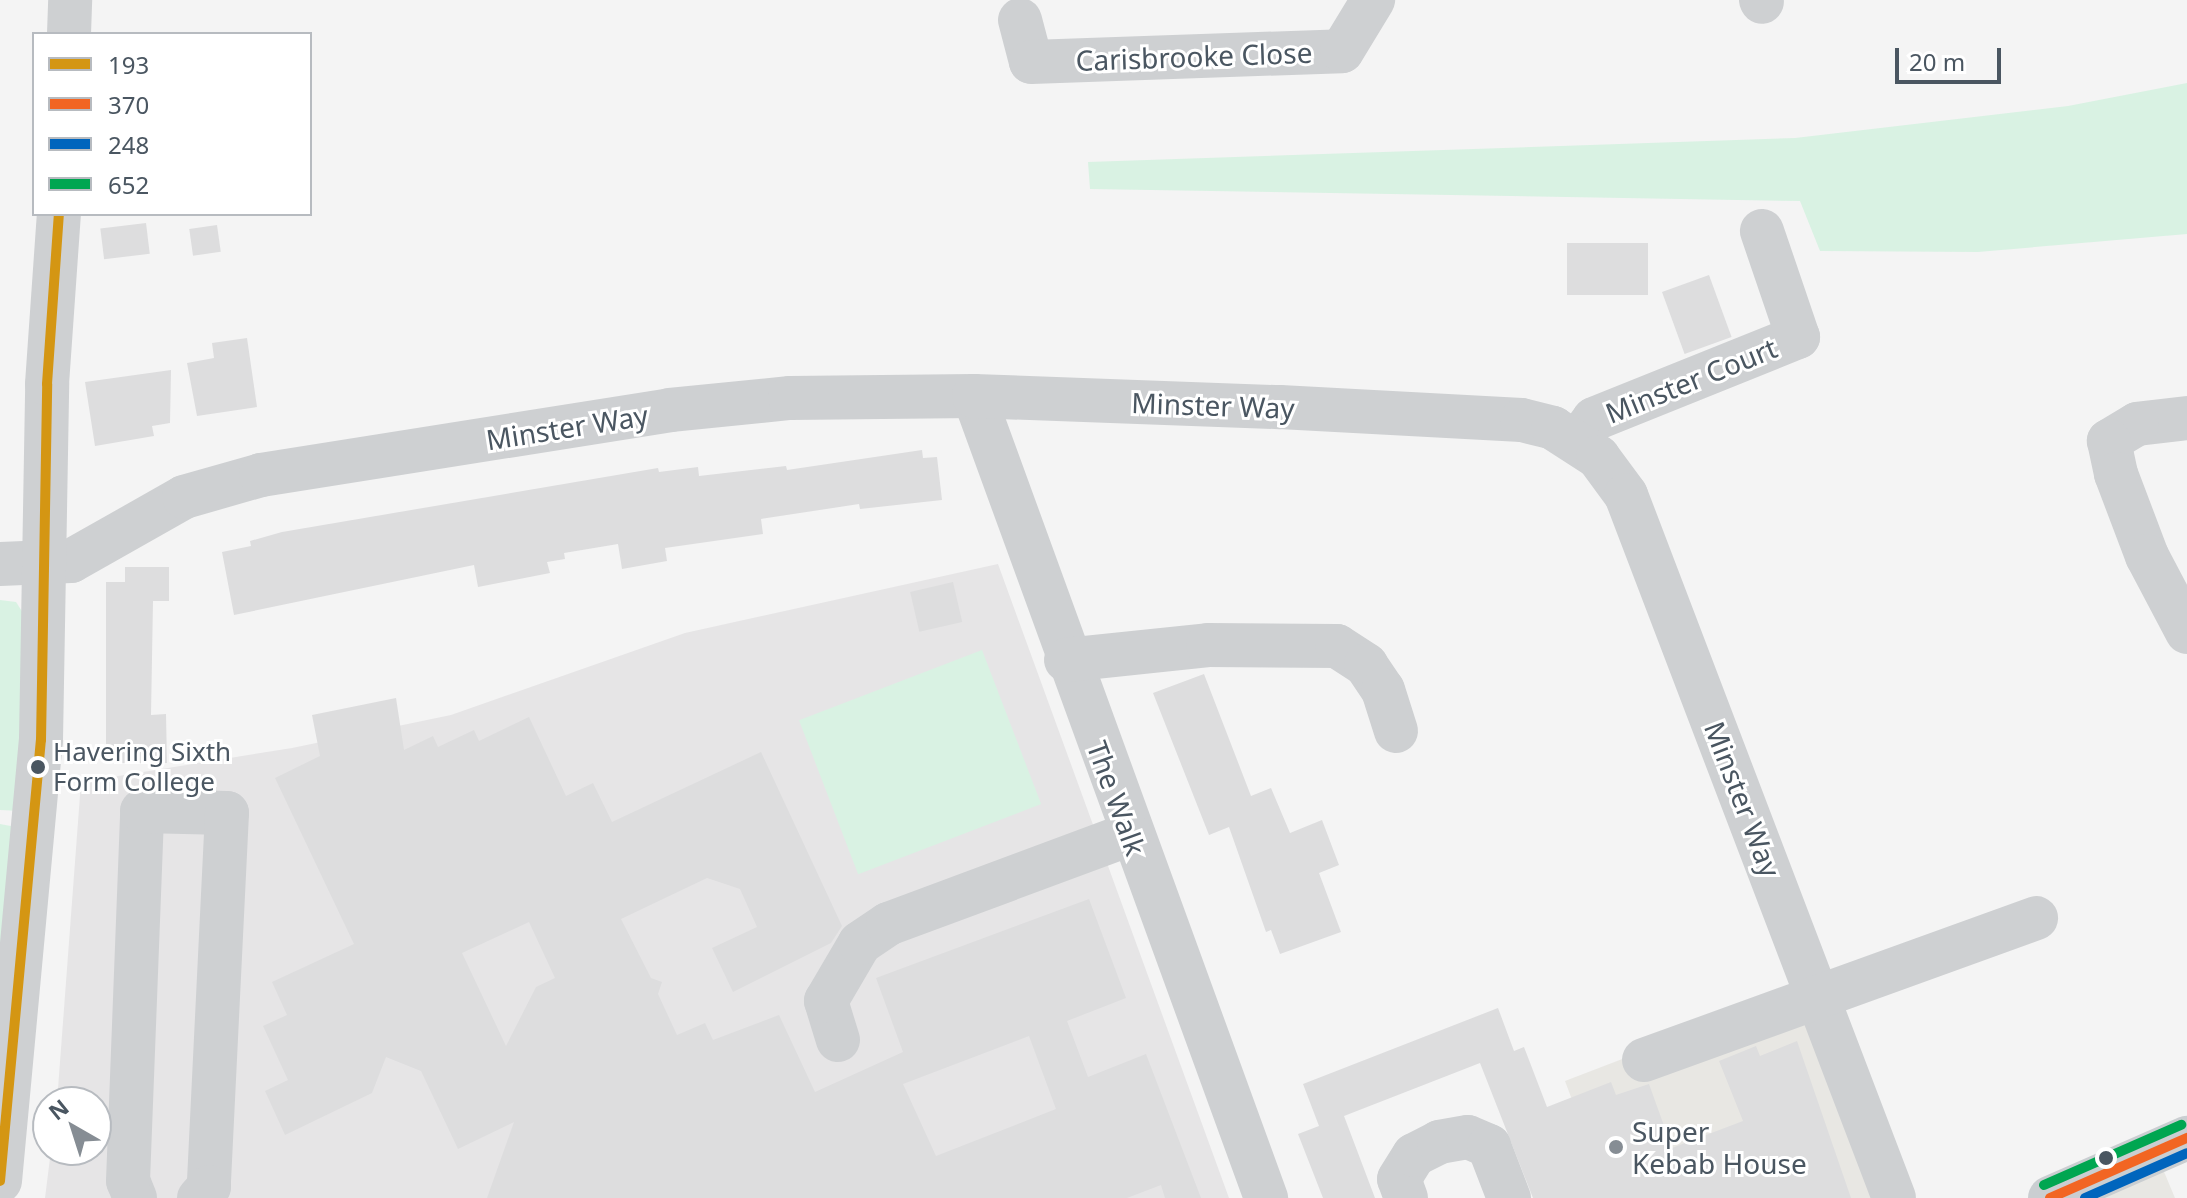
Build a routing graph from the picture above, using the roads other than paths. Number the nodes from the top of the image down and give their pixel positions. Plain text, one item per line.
1 (70, 0) edge
2 (1373, 0) edge
3 (1020, 20) dead end
4 (69, 32) edge
5 (1762, 231) dead end
6 (57, 233) edge
7 (974, 396) junction
8 (2187, 418) edge
9 (1578, 441) junction
10 (44, 561) junction
11 (0, 564) edge
12 (2178, 585) edge
13 (2187, 632) edge
14 (1066, 660) junction
15 (1396, 731) dead end
16 (1130, 834) junction
17 (2036, 918) dead end
18 (1820, 998) junction
19 (838, 1040) dead end
20 (1644, 1060) dead end
21 (2187, 1138) edge
22 (0, 1181) edge
23 (135, 1198) edge
24 (199, 1198) edge
25 (1266, 1198) edge
26 (1406, 1198) edge
27 (1509, 1198) edge
28 (1894, 1198) edge
29 (2050, 1198) edge

1 - 4 street
2 - 3 street, Carisbrooke Close
5 - 9 street, Minster Court
6 - 10 street
7 - 9 street, Minster Way
7 - 10 street, Minster Way
7 - 14 street, The Walk
8 - 12 street
9 - 18 street, Minster Way
10 - 11 street, Minster Way
10 - 22 street
12 - 13 street
14 - 15 street
14 - 16 street, The Walk
16 - 19 street
16 - 25 street, The Walk
17 - 18 street
18 - 20 street
18 - 28 street, Minster Way
21 - 29 main road
23 - 24 street
26 - 27 street

